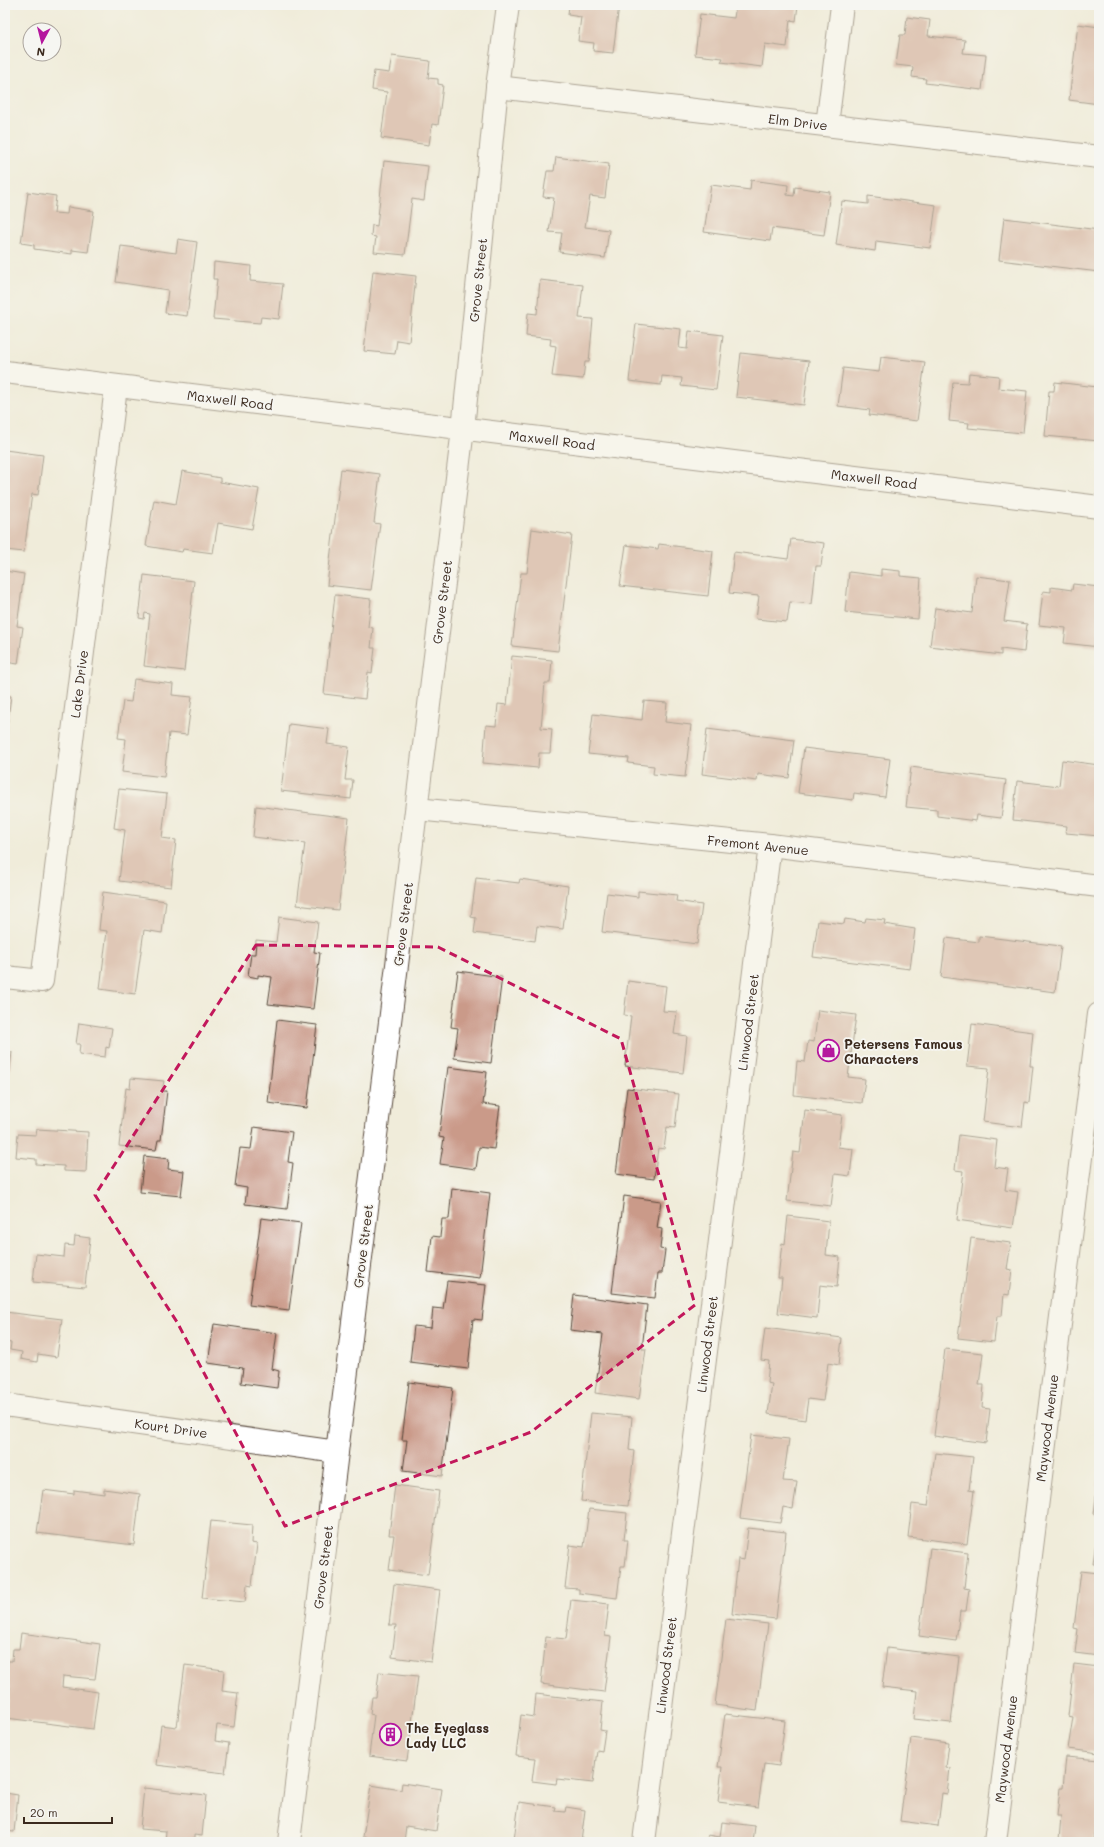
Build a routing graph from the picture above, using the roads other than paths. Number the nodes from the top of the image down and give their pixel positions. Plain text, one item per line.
1 (508, 5) edge
2 (842, 5) edge
3 (497, 87) junction
4 (827, 125) junction
5 (1099, 157) edge
6 (5, 372) edge
7 (116, 386) junction
8 (463, 429) junction
9 (1099, 507) edge
10 (417, 808) junction
11 (770, 846) junction
12 (1099, 886) edge
13 (5, 977) edge
14 (1099, 1014) edge
15 (5, 1405) edge
16 (337, 1452) junction
17 (289, 1842) edge
18 (644, 1842) edge
19 (995, 1842) edge

1 - 3 street, Grove Street
2 - 4 street
3 - 4 street, Elm Drive
3 - 8 street, Grove Street
4 - 5 street, Elm Drive
6 - 7 street, Maxwell Road
7 - 8 street, Maxwell Road
7 - 13 street, Lake Drive
8 - 9 street, Maxwell Road
8 - 10 street, Grove Street
10 - 11 street, Fremont Avenue
10 - 16 street, Grove Street
11 - 12 street, Fremont Avenue
11 - 18 street, Linwood Street
14 - 19 street, Maywood Avenue
15 - 16 street, Kourt Drive
16 - 17 street, Grove Street

